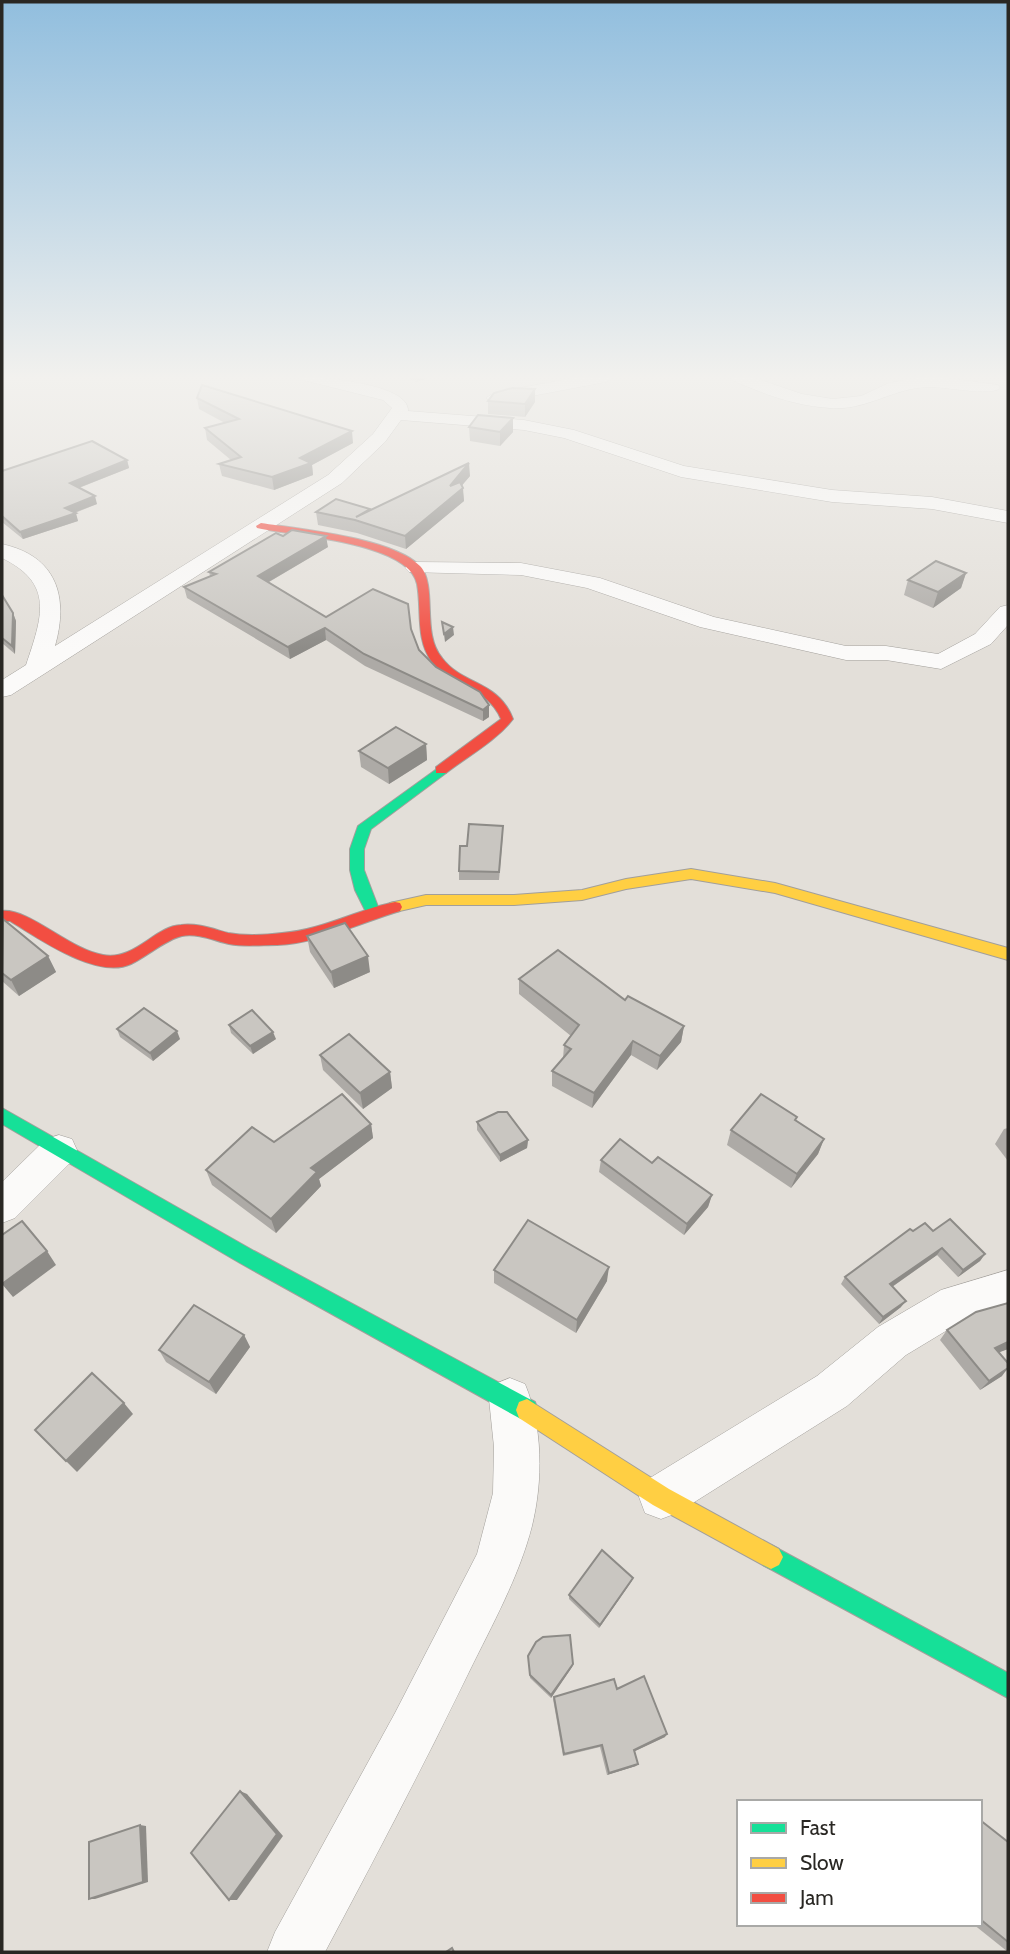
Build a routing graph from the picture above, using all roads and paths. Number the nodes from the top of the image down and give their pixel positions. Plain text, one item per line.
1 (347, 468) edge
2 (676, 468) edge
3 (1008, 517) edge
4 (261, 526) junction
5 (2, 550) edge
6 (416, 568) junction
7 (1008, 612) edge
8 (36, 669) junction
9 (2, 690) edge
10 (373, 912) junction
11 (2, 916) edge
12 (1008, 954) edge
13 (2, 1115) edge
14 (59, 1150) junction
15 (2, 1206) edge
16 (1008, 1289) edge
17 (510, 1399) junction
18 (661, 1497) junction
19 (1008, 1686) edge
20 (295, 1952) edge

1 - 4 street
2 - 3 street
4 - 6 street
4 - 8 street
5 - 8 street
6 - 7 street
6 - 10 street
8 - 9 street
10 - 11 street
10 - 12 street
13 - 14 street
14 - 15 street
14 - 17 street
16 - 18 street
17 - 18 street
17 - 20 street
18 - 19 street

